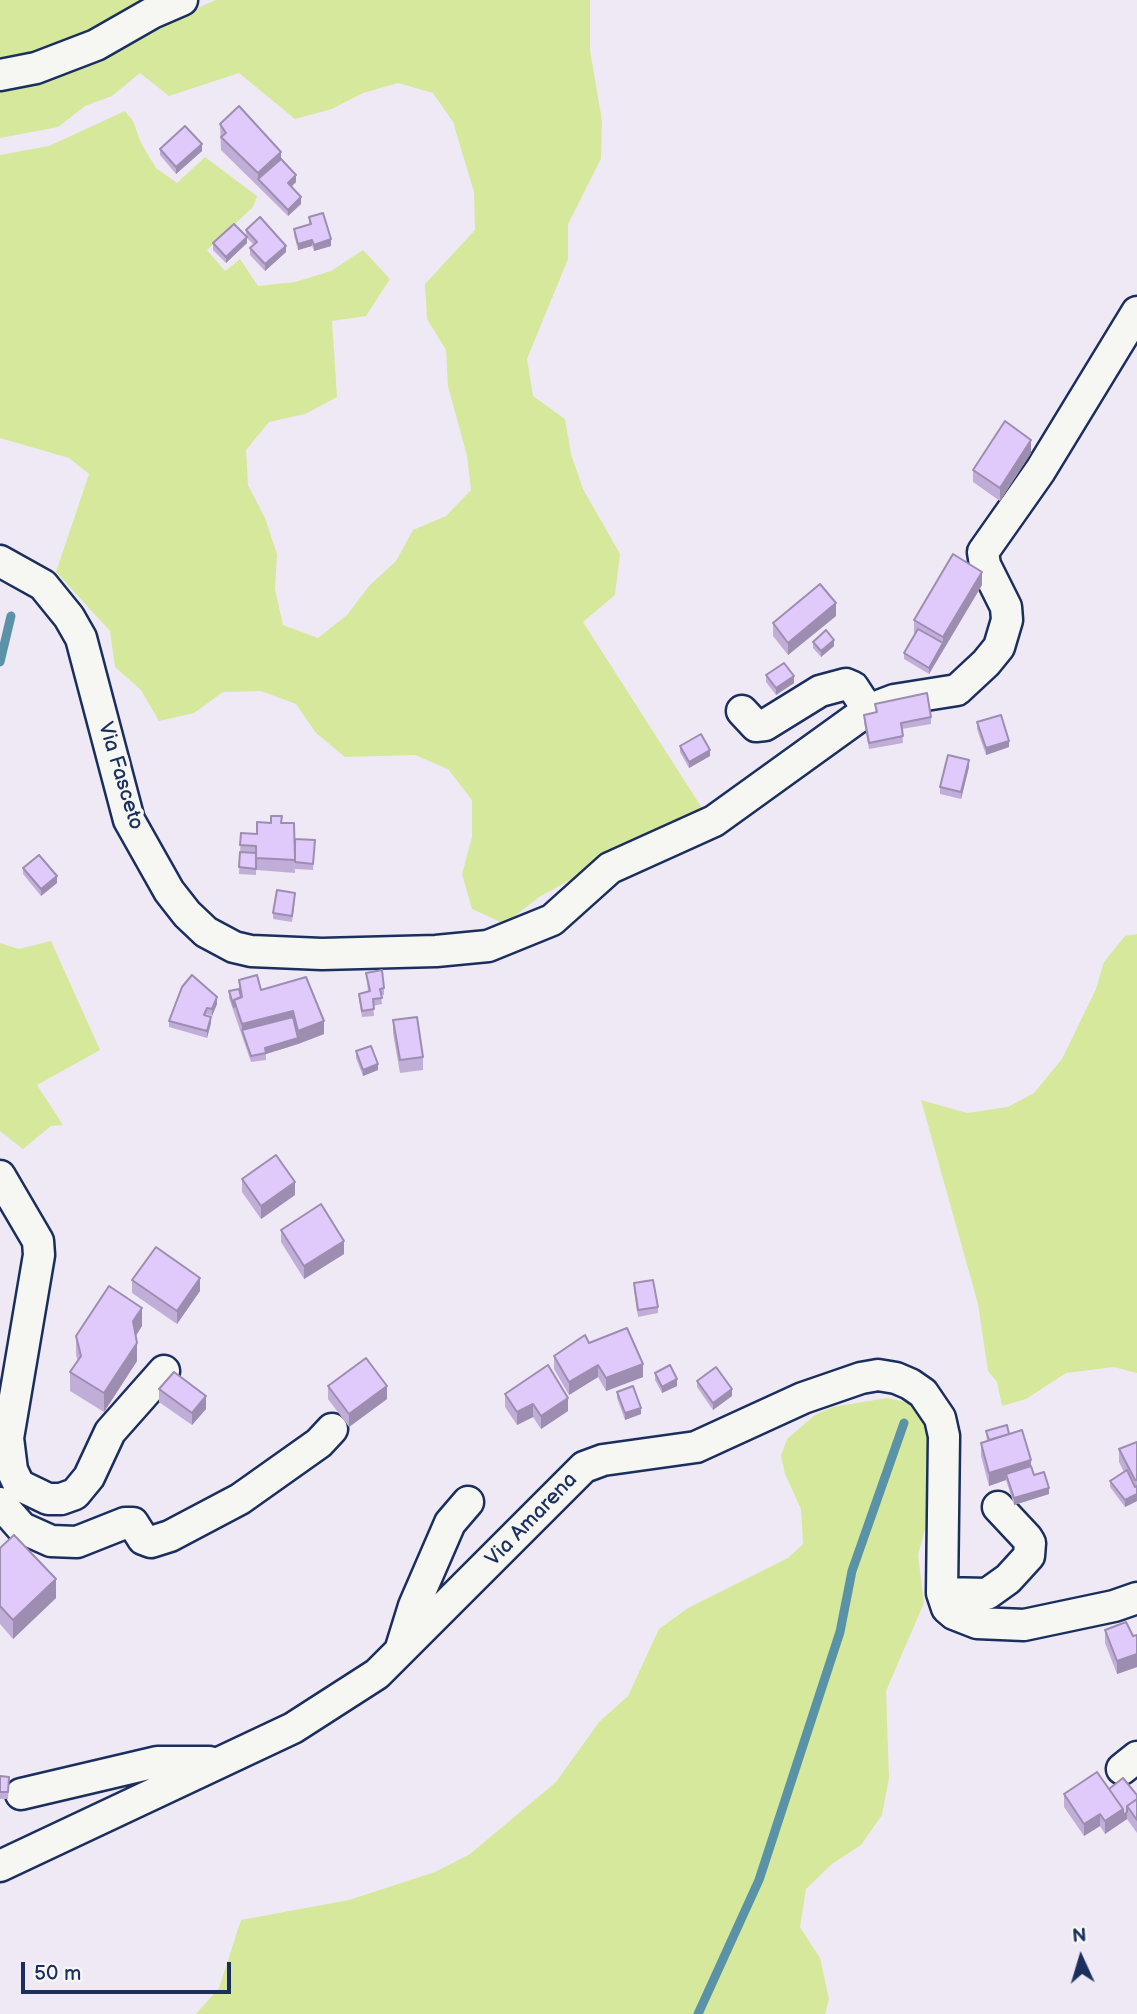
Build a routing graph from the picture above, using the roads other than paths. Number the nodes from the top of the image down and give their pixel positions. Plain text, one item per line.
1 (182, 0) edge
2 (0, 75) edge
3 (1137, 312) edge
4 (0, 561) edge
5 (867, 710) junction
6 (742, 711) dead end
7 (0, 1176) edge
8 (164, 1371) dead end
9 (7, 1403) edge
10 (332, 1429) dead end
11 (468, 1502) dead end
12 (0, 1503) edge
13 (998, 1507) dead end
14 (942, 1593) junction
15 (1137, 1598) edge
16 (400, 1652) junction
17 (218, 1762) junction
18 (21, 1794) dead end
19 (0, 1866) edge

1 - 2 street
3 - 5 street, Via Fasceto
4 - 5 street, Via Fasceto
5 - 6 street
7 - 9 street
8 - 9 street
10 - 12 street
11 - 16 street
13 - 14 street
14 - 15 street
14 - 16 street, Via Amarena
16 - 17 street, Via Amarena
17 - 18 street
17 - 19 street, Via Amarena

